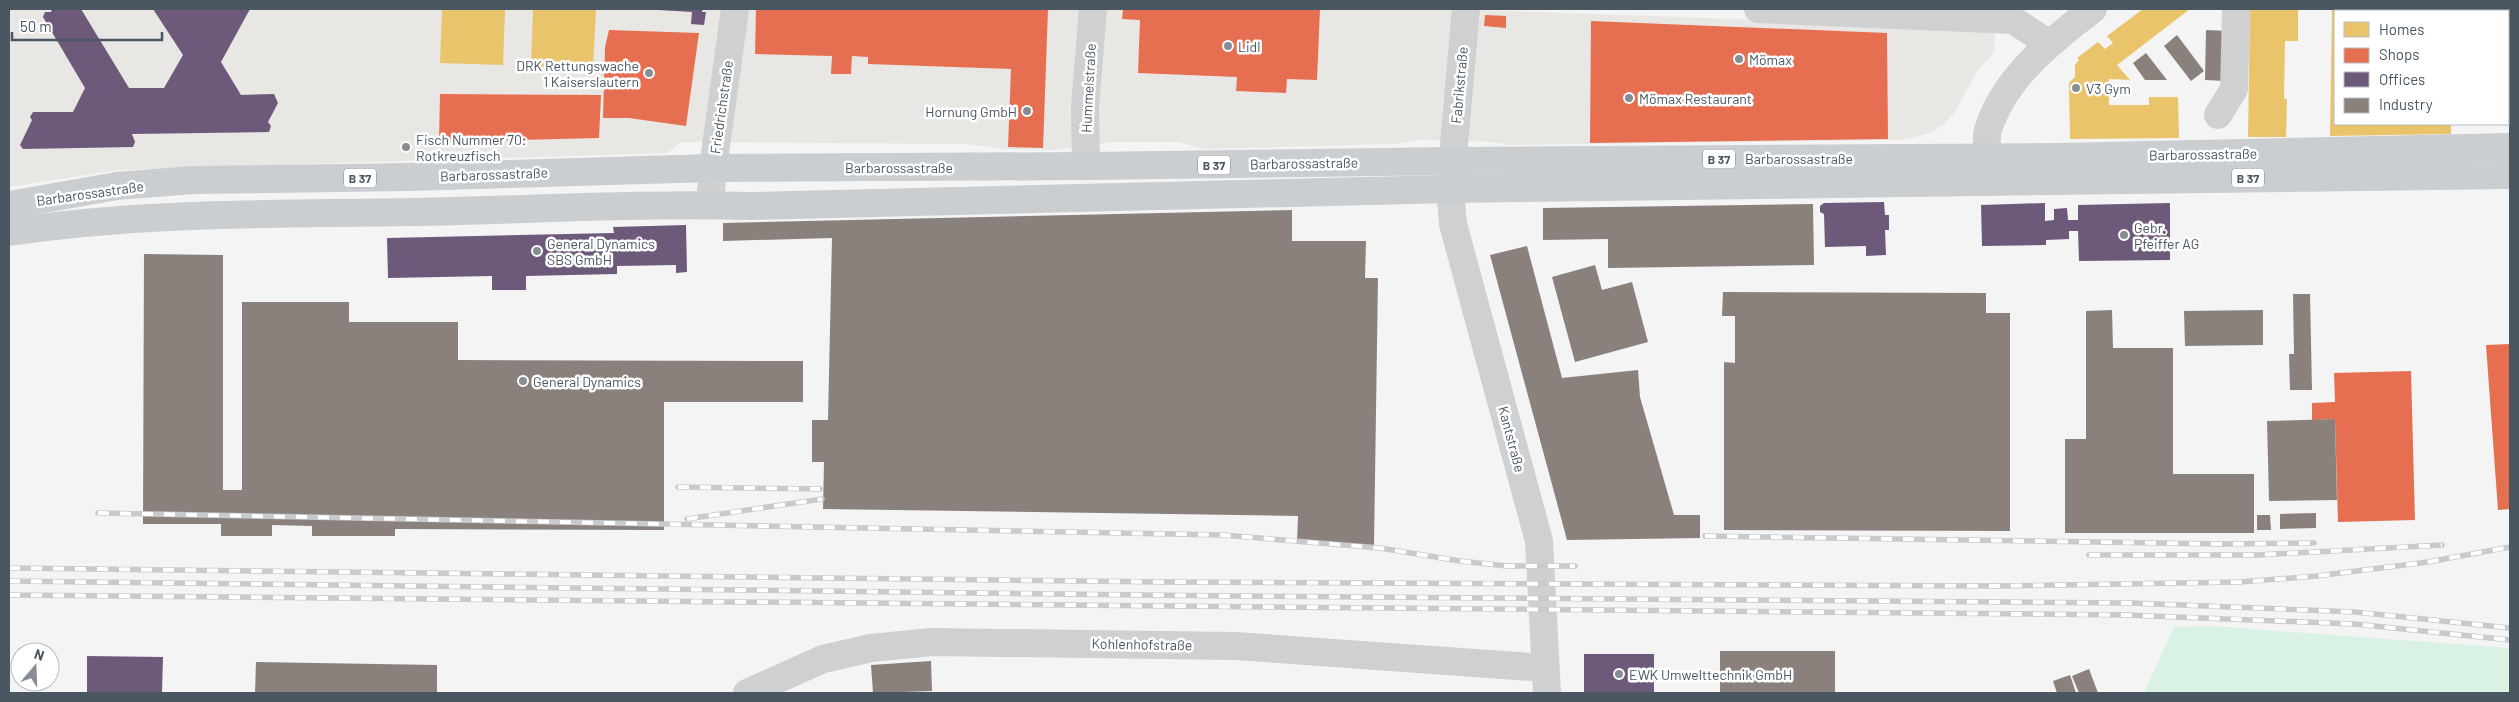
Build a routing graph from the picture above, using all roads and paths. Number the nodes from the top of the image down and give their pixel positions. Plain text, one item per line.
1 (735, 9) edge
2 (1093, 9) edge
3 (1466, 9) edge
4 (1758, 9) edge
5 (2093, 9) edge
6 (2236, 9) edge
7 (1817, 10) edge
8 (2048, 43) junction
9 (2218, 115) dead end
10 (2510, 147) edge
11 (1452, 161) junction
12 (1086, 166) junction
13 (713, 168) junction
14 (1986, 170) junction
15 (2510, 175) edge
16 (1450, 189) junction
17 (9, 205) edge
18 (710, 205) junction
19 (9, 232) edge
20 (1546, 681) edge
21 (747, 693) edge

1 - 13 street, Friedrichstraße
2 - 12 street, Hummelstraße
3 - 11 street, Fabrikstraße
4 - 7 street
5 - 8 street
6 - 9 street
7 - 8 street
8 - 14 street
10 - 14 main road, Barbarossastraße / B 37
11 - 12 main road, Barbarossastraße / B 37
11 - 14 main road, Barbarossastraße / B 37
11 - 16 street, Fabrikstraße
12 - 13 main road, Barbarossastraße / B 37
13 - 17 main road, Barbarossastraße / B 37
13 - 18 street, Friedrichstraße
14 - 15 main road, Barbarossastraße / B 37
14 - 16 main road, Barbarossastraße / B 37
16 - 18 main road, Barbarossastraße / B 37
16 - 20 street, Kantstraße
18 - 19 main road, Barbarossastraße / B 37
20 - 21 street, Kohlenhofstraße

